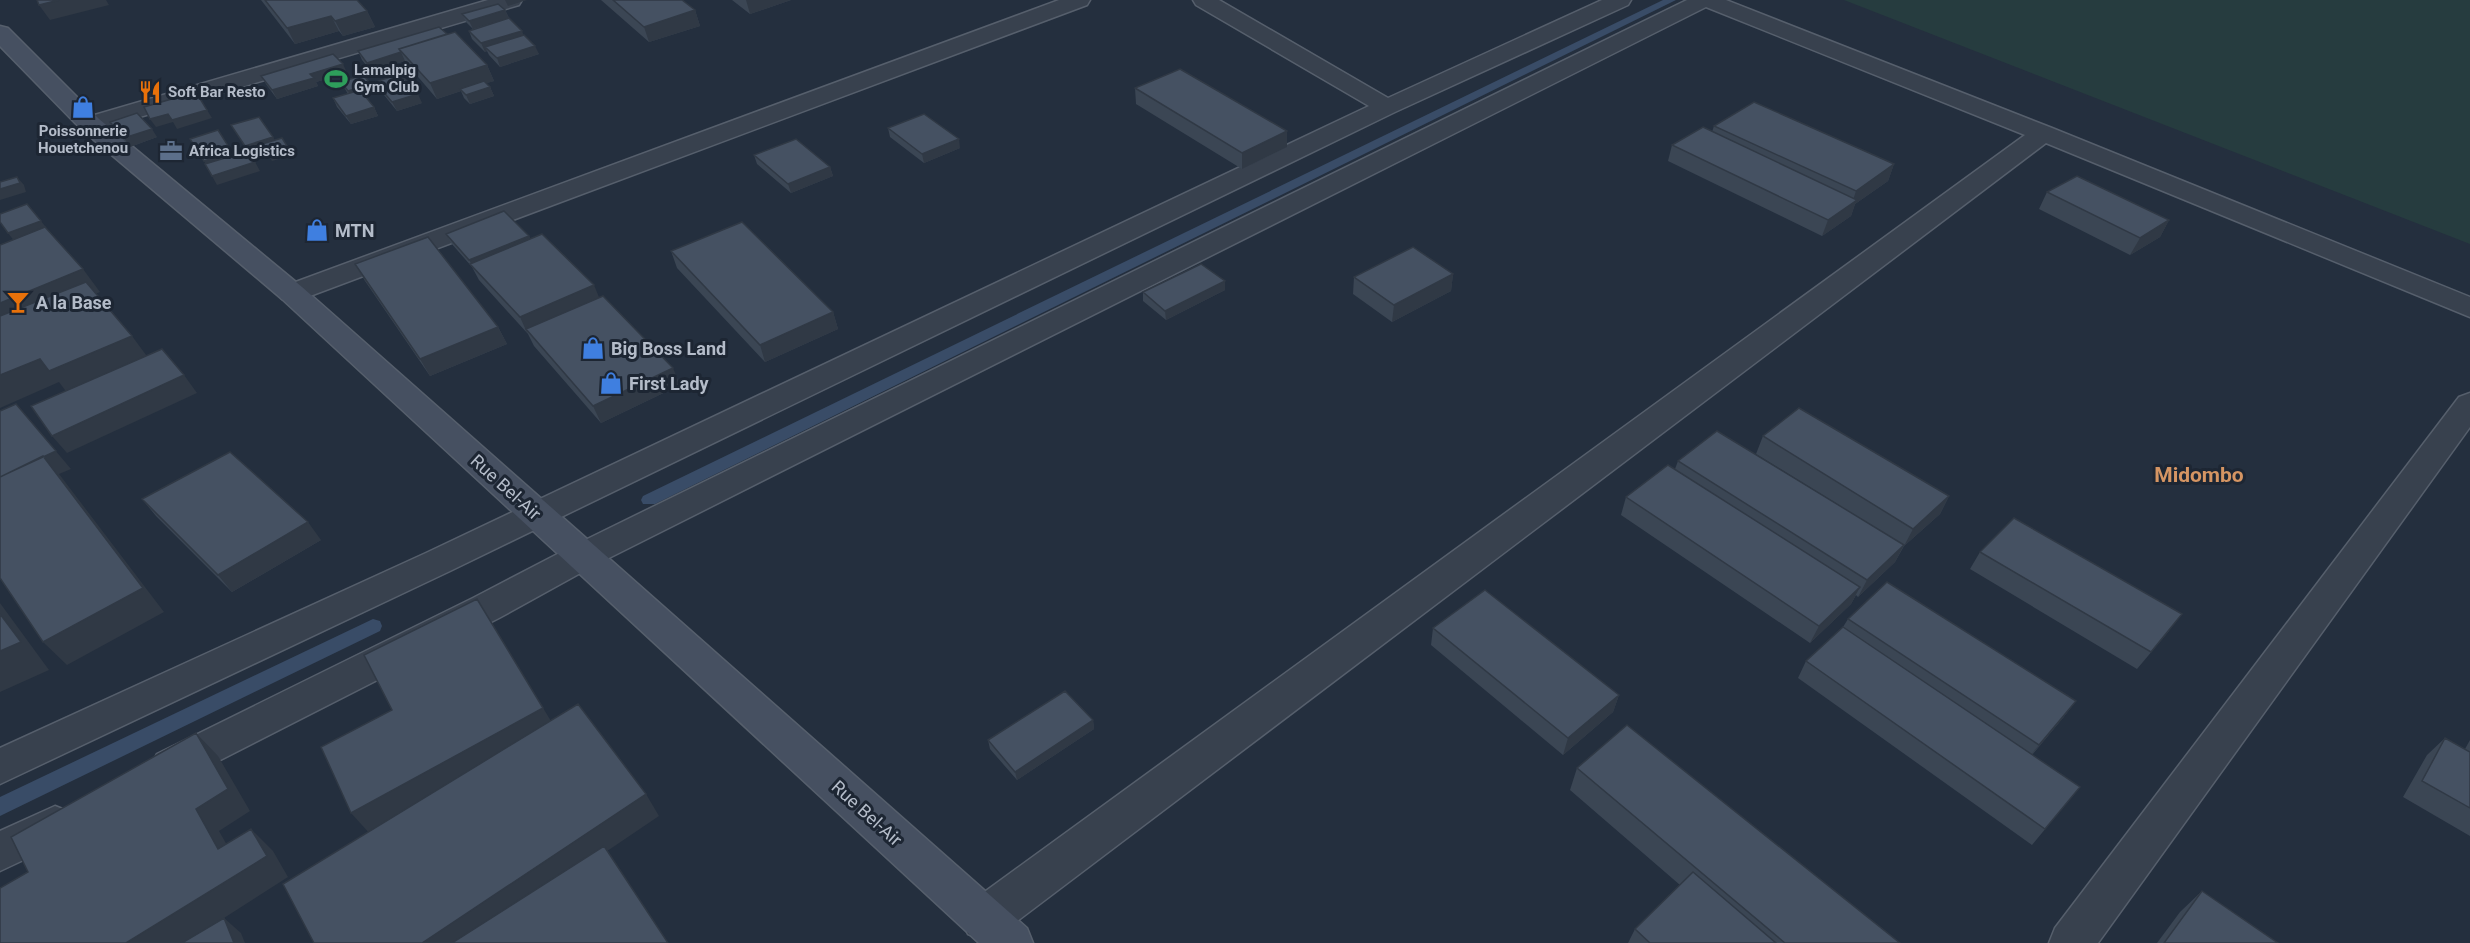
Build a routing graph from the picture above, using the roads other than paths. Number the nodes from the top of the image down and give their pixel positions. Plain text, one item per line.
1 (512, 0) edge
2 (1079, 0) edge
3 (1204, 0) edge
4 (1620, 0) edge
5 (1706, 0) edge
6 (0, 33) edge
7 (1387, 107) junction
8 (90, 124) junction
9 (2043, 133) junction
10 (292, 293) junction
11 (2470, 308) edge
12 (2470, 404) edge
13 (536, 515) junction
14 (583, 556) junction
15 (0, 767) edge
16 (148, 778) edge
17 (84, 810) edge
18 (0, 852) edge
19 (984, 919) junction
20 (1011, 943) edge
21 (2071, 943) edge

1 - 8 street
2 - 10 street
3 - 7 street
4 - 7 street
5 - 9 street
5 - 14 street
6 - 8 main road, Rue Bel-Air
7 - 13 street
8 - 10 main road, Rue Bel-Air
9 - 11 street
9 - 19 street
10 - 13 main road, Rue Bel-Air
12 - 21 street
13 - 14 main road, Rue Bel-Air
13 - 15 street
14 - 16 street
14 - 19 main road, Rue Bel-Air
17 - 18 street
19 - 20 main road, Rue Bel-Air

